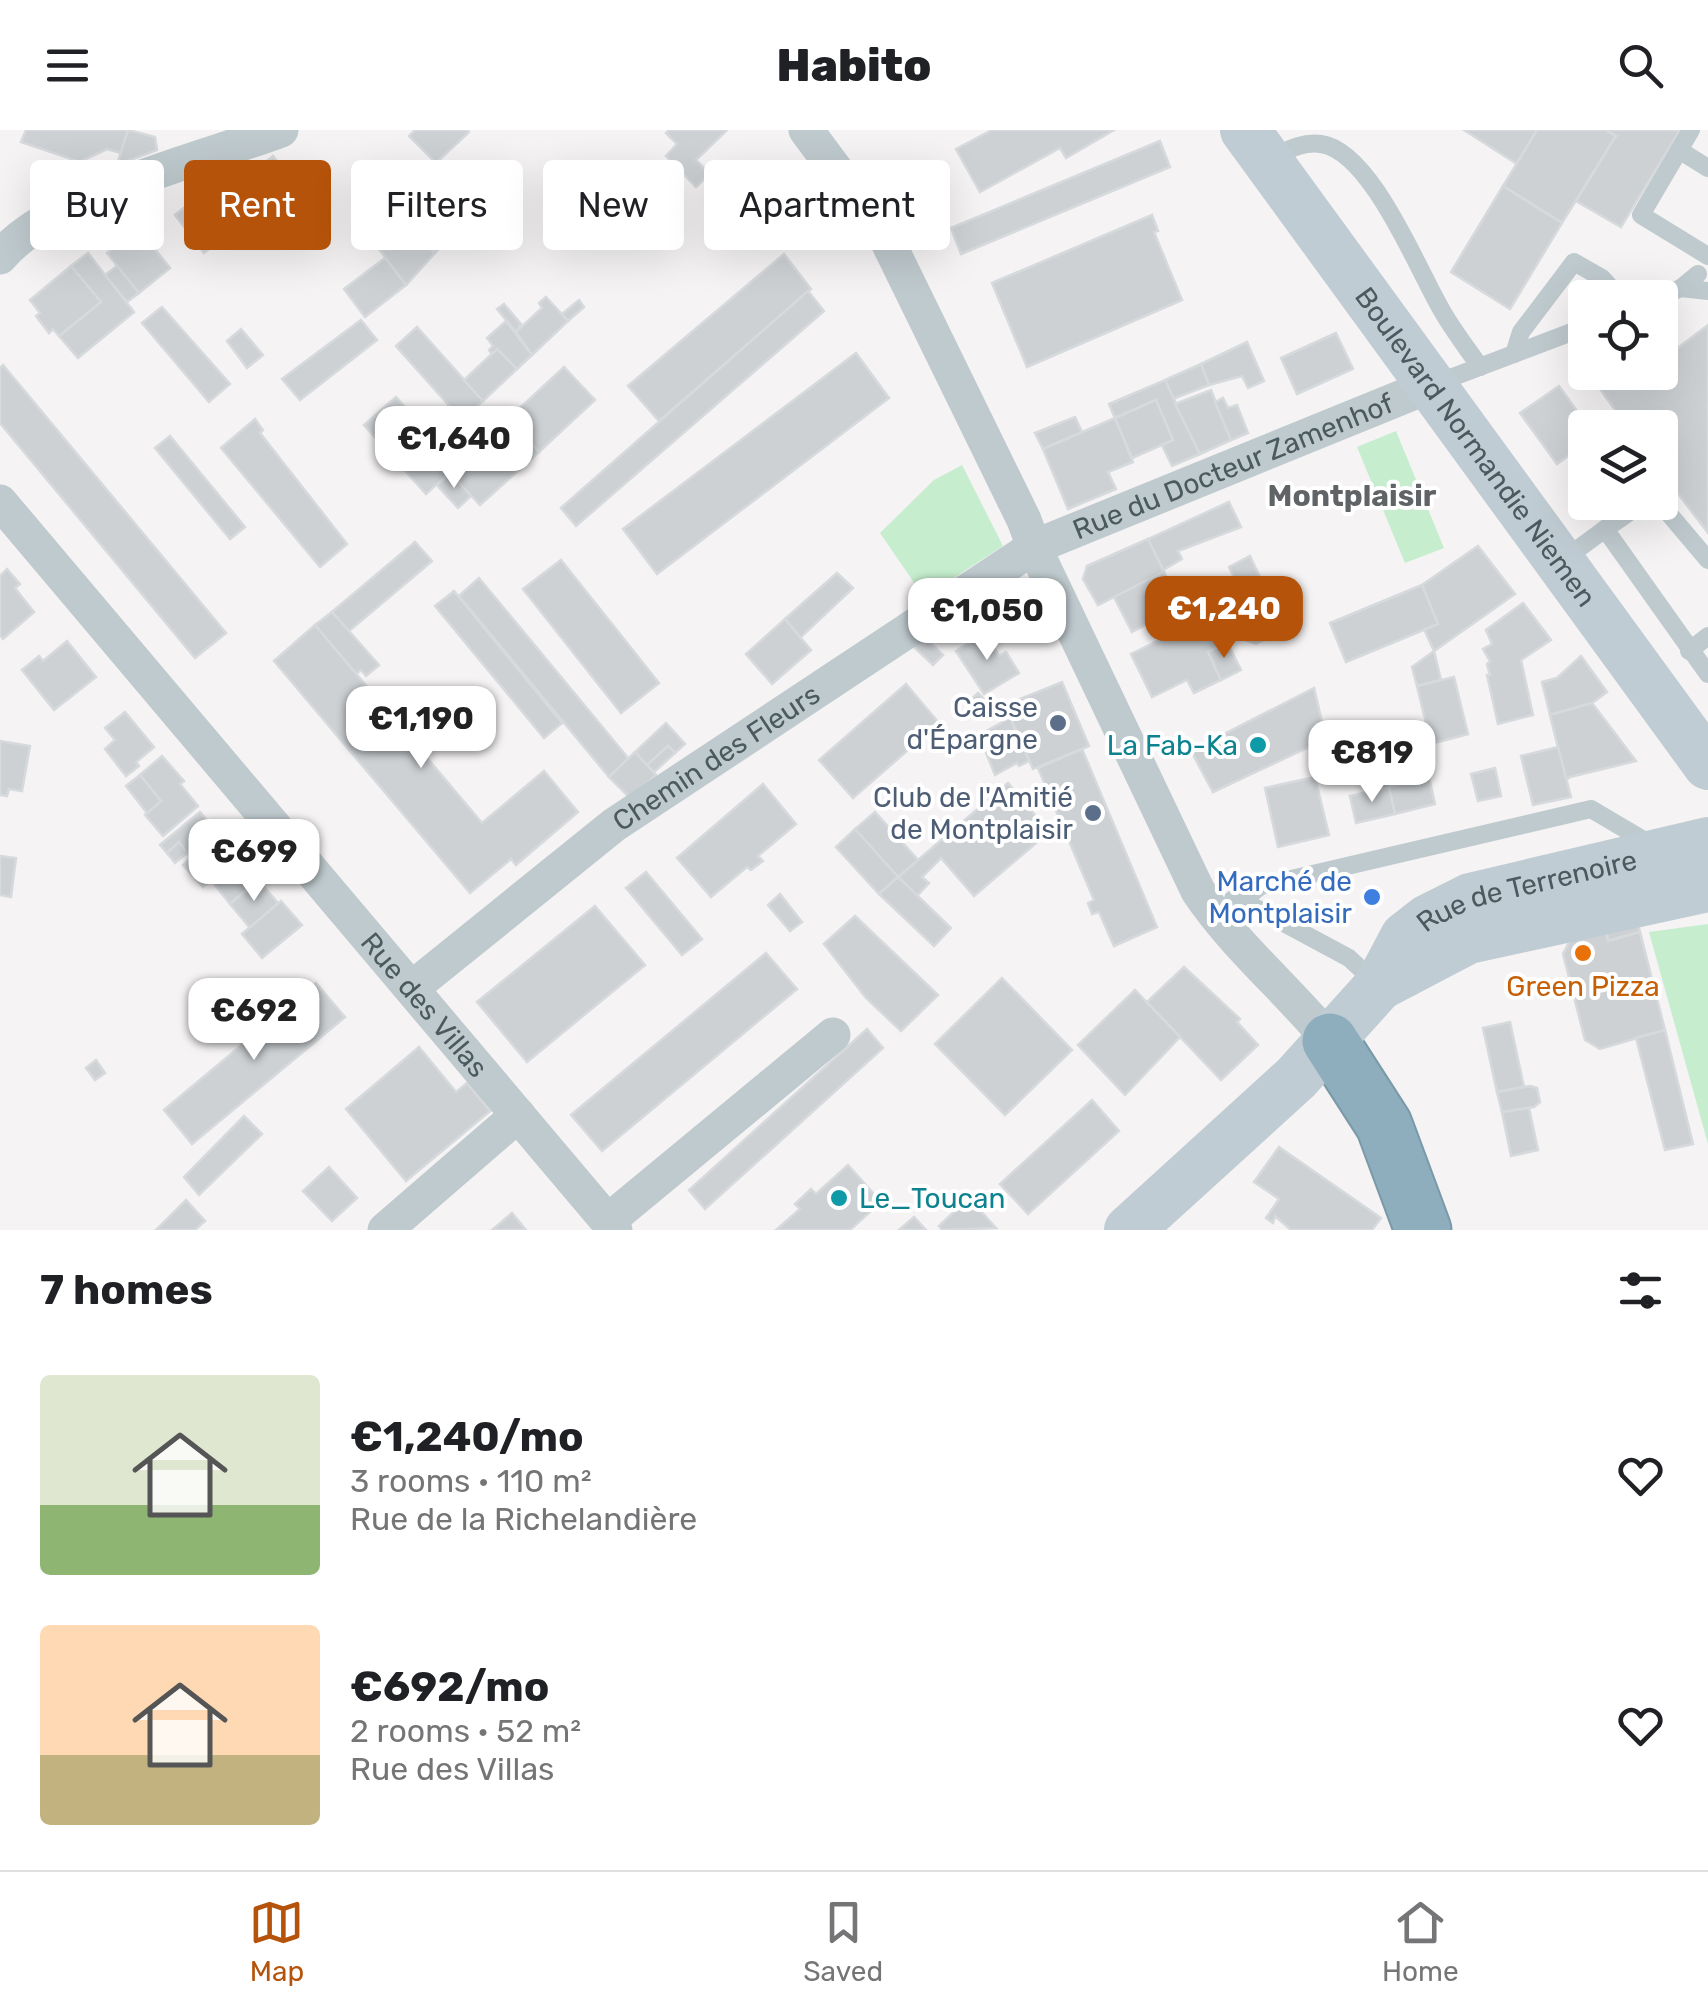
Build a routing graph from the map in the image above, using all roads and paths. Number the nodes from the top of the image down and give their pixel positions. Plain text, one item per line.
1 (281, 130) edge
2 (806, 130) edge
3 (1691, 130) edge
4 (1256, 145) edge
5 (1679, 150) junction
6 (1708, 168) edge
7 (0, 256) edge
8 (1708, 256) edge
9 (1698, 274) dead end
10 (1604, 280) edge
11 (1681, 288) junction
12 (1678, 289) edge
13 (1708, 291) edge
14 (1568, 333) edge
15 (1514, 354) junction
16 (1480, 367) junction
17 (1432, 385) junction
18 (0, 502) edge
19 (1618, 520) edge
20 (1675, 520) edge
21 (1605, 529) junction
22 (1034, 547) junction
23 (1708, 560) edge
24 (1559, 563) junction
25 (1708, 636) edge
26 (1689, 650) junction
27 (1708, 674) edge
28 (1707, 756) edge
29 (1686, 848) edge
30 (1708, 886) edge
31 (1220, 904) junction
32 (1380, 986) junction
33 (412, 988) junction
34 (833, 1035) dead end
35 (1330, 1042) junction
36 (518, 1115) junction
37 (612, 1226) edge
38 (385, 1230) edge
39 (1130, 1230) edge
40 (1423, 1230) edge

1 - 7 street
2 - 22 street
3 - 5 lane
4 - 16 lane
4 - 17 street, Boulevard Normandie Niemen
5 - 6 lane
5 - 8 lane
9 - 11 lane
10 - 15 lane
11 - 12 lane
11 - 13 lane
14 - 15 lane
15 - 16 lane
16 - 17 lane
17 - 22 street, Rue du Docteur Zamenhof
17 - 24 street, Boulevard Normandie Niemen
18 - 33 street, Rue des Villas
19 - 21 lane
20 - 23 lane
21 - 24 lane
21 - 26 lane
22 - 31 street
22 - 33 street, Chemin des Fleurs
24 - 28 street, Boulevard Normandie Niemen
25 - 26 lane
26 - 27 lane
29 - 31 lane
29 - 32 street, Rue de Terrenoire
30 - 32 street, Rue de Terrenoire
31 - 32 lane
31 - 35 street
32 - 35 street, Rue de Terrenoire
33 - 36 street, Rue des Villas
34 - 37 street
35 - 39 street, Rue de Terrenoire
35 - 40 highway
36 - 37 street, Rue des Villas
36 - 38 street

